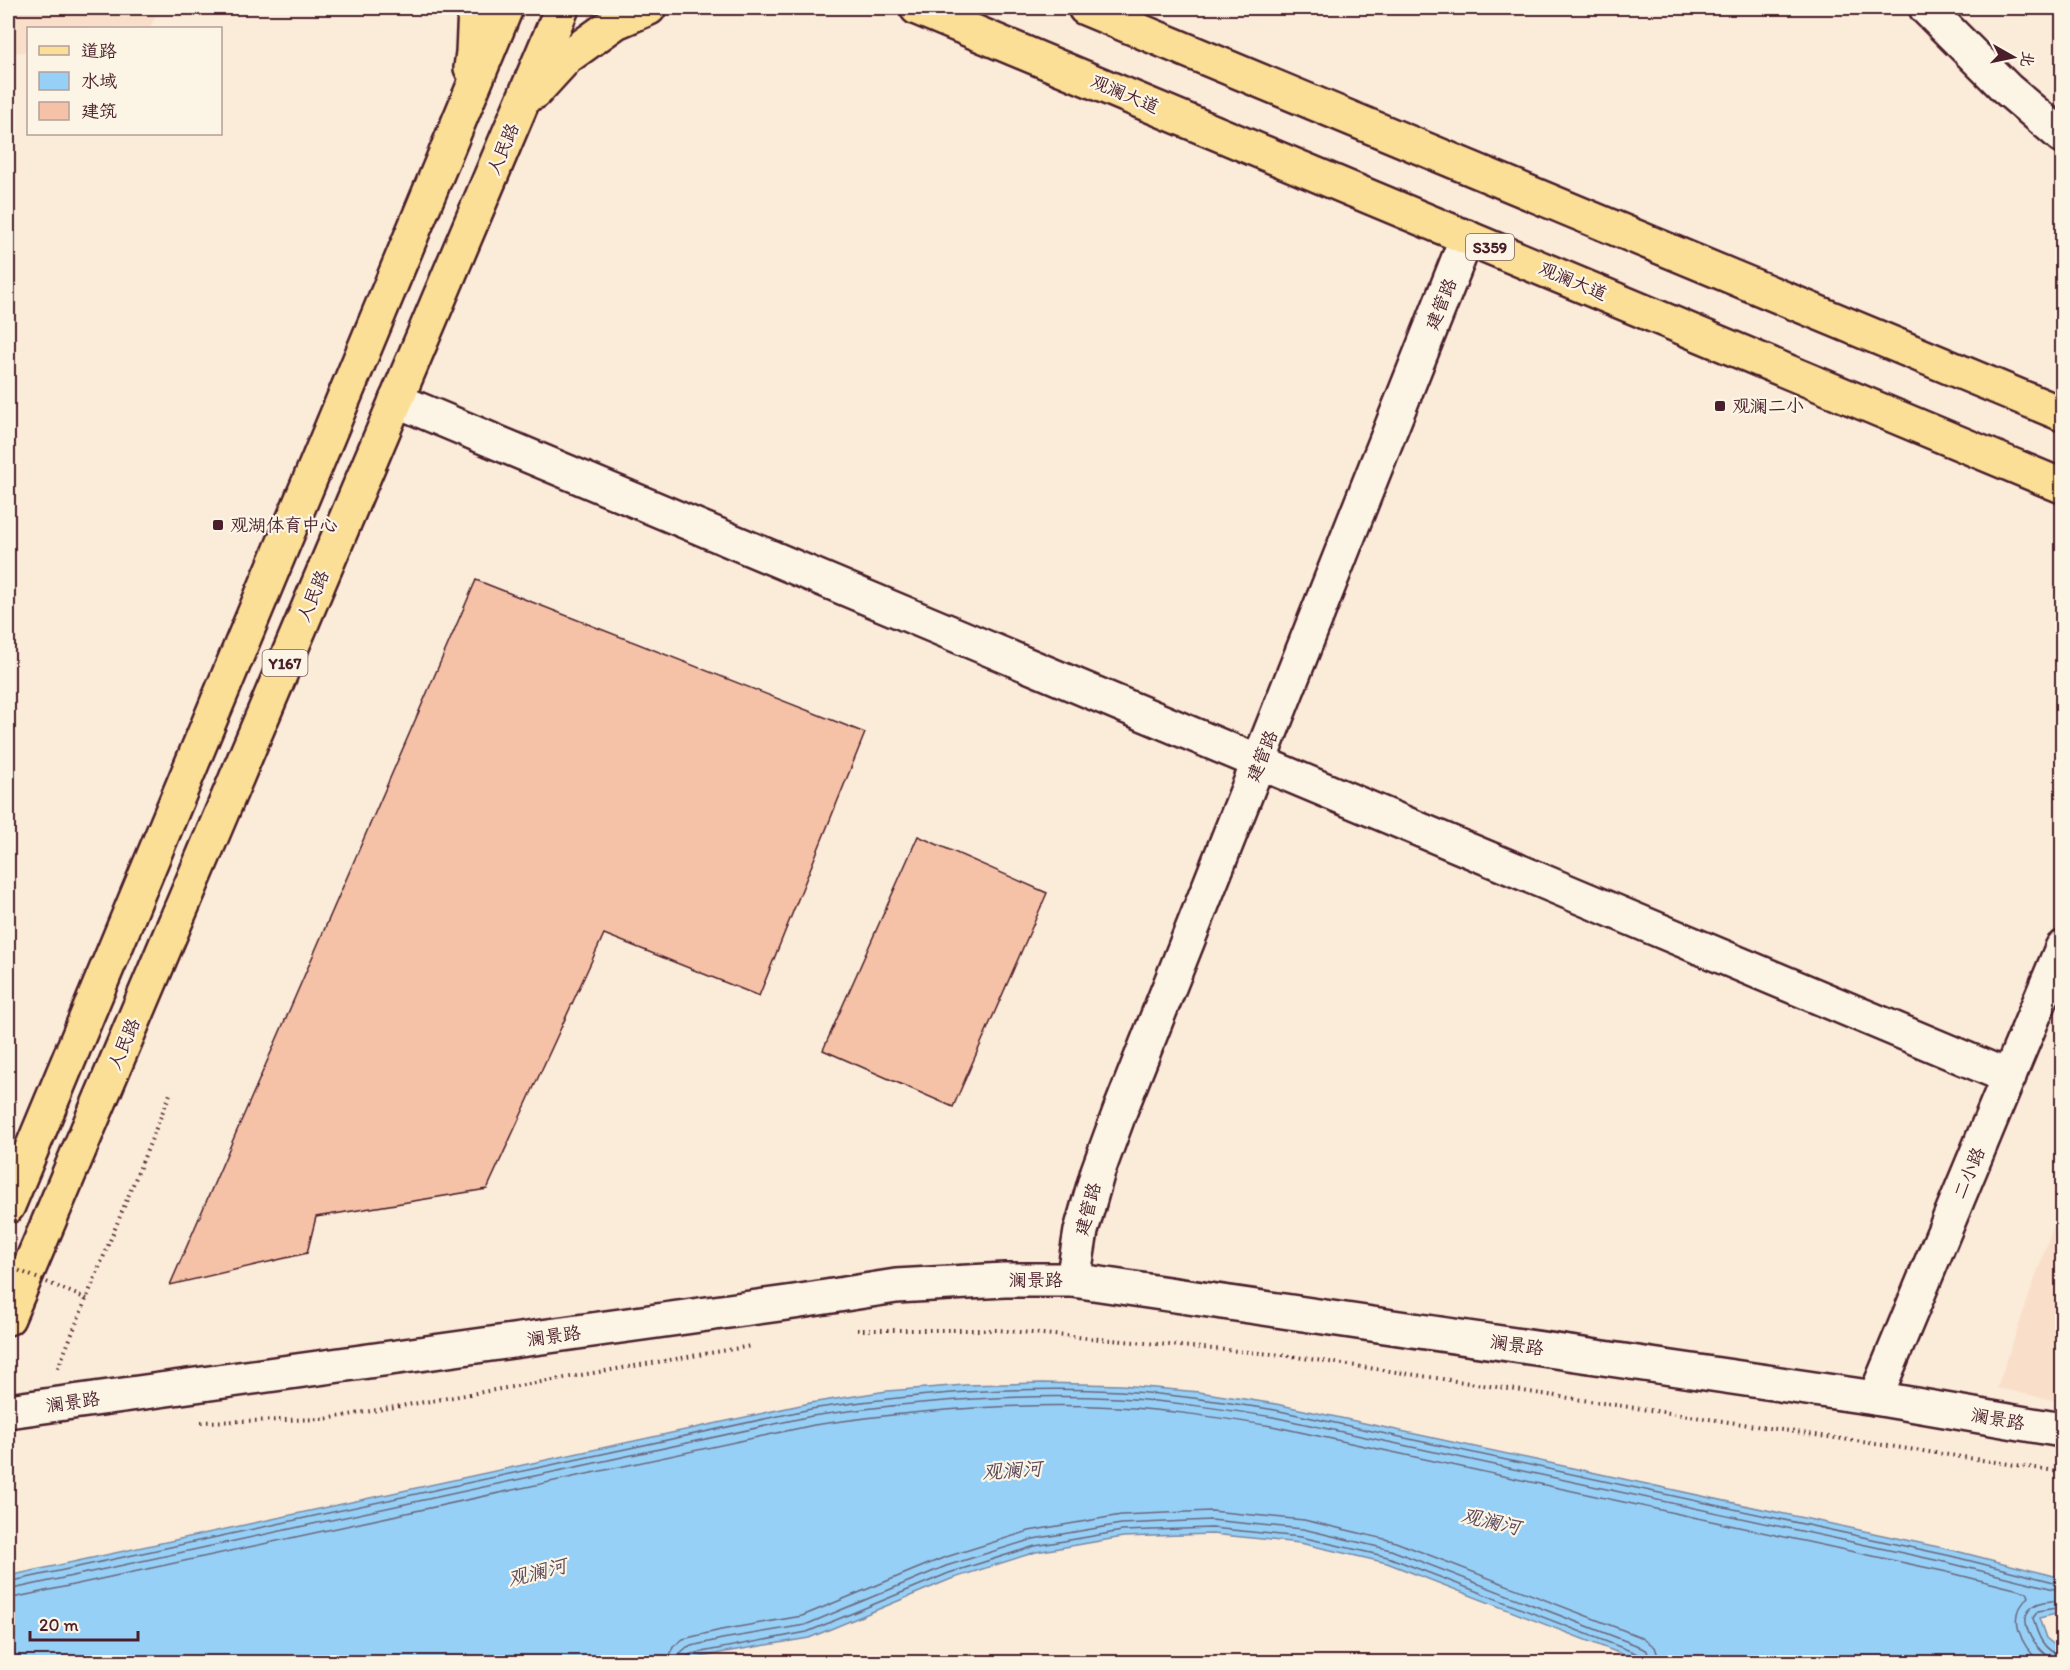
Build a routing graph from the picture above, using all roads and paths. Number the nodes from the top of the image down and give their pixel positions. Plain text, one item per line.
1 (475, 8) edge
2 (507, 8) edge
3 (562, 8) edge
4 (649, 8) edge
5 (917, 8) edge
6 (1085, 8) edge
7 (1926, 8) edge
8 (520, 109) junction
9 (463, 111) junction
10 (2062, 136) edge
11 (1467, 237) junction
12 (396, 400) junction
13 (2062, 414) edge
14 (2062, 486) edge
15 (1259, 762) junction
16 (2062, 948) edge
17 (2009, 1077) junction
18 (170, 1094) dead end
19 (8, 1206) edge
20 (8, 1266) edge
21 (1073, 1280) junction
22 (87, 1299) junction
23 (8, 1318) edge
24 (847, 1330) dead end
25 (754, 1346) dead end
26 (58, 1369) dead end
27 (1875, 1398) junction
28 (8, 1411) edge
29 (194, 1423) dead end
30 (2062, 1430) edge
31 (2062, 1472) edge

1 - 9 main road
2 - 9 main road, Y167
3 - 8 main road, 人民路 / Y167
4 - 8 main road
5 - 11 main road, 观澜大道 / S359
6 - 13 main road
7 - 10 street
8 - 12 main road, 人民路 / Y167
9 - 19 main road, Y167
11 - 14 main road, 观澜大道 / S359
11 - 15 street, 建管路
12 - 15 street
12 - 23 main road, 人民路 / Y167
15 - 17 street
15 - 21 street, 建管路
16 - 17 street, 二小路
17 - 27 street, 二小路
18 - 22 path
20 - 22 path, bridge
21 - 27 street, 澜景路
21 - 28 street, 澜景路
22 - 26 path
24 - 31 path
25 - 29 path
27 - 30 street, 澜景路

